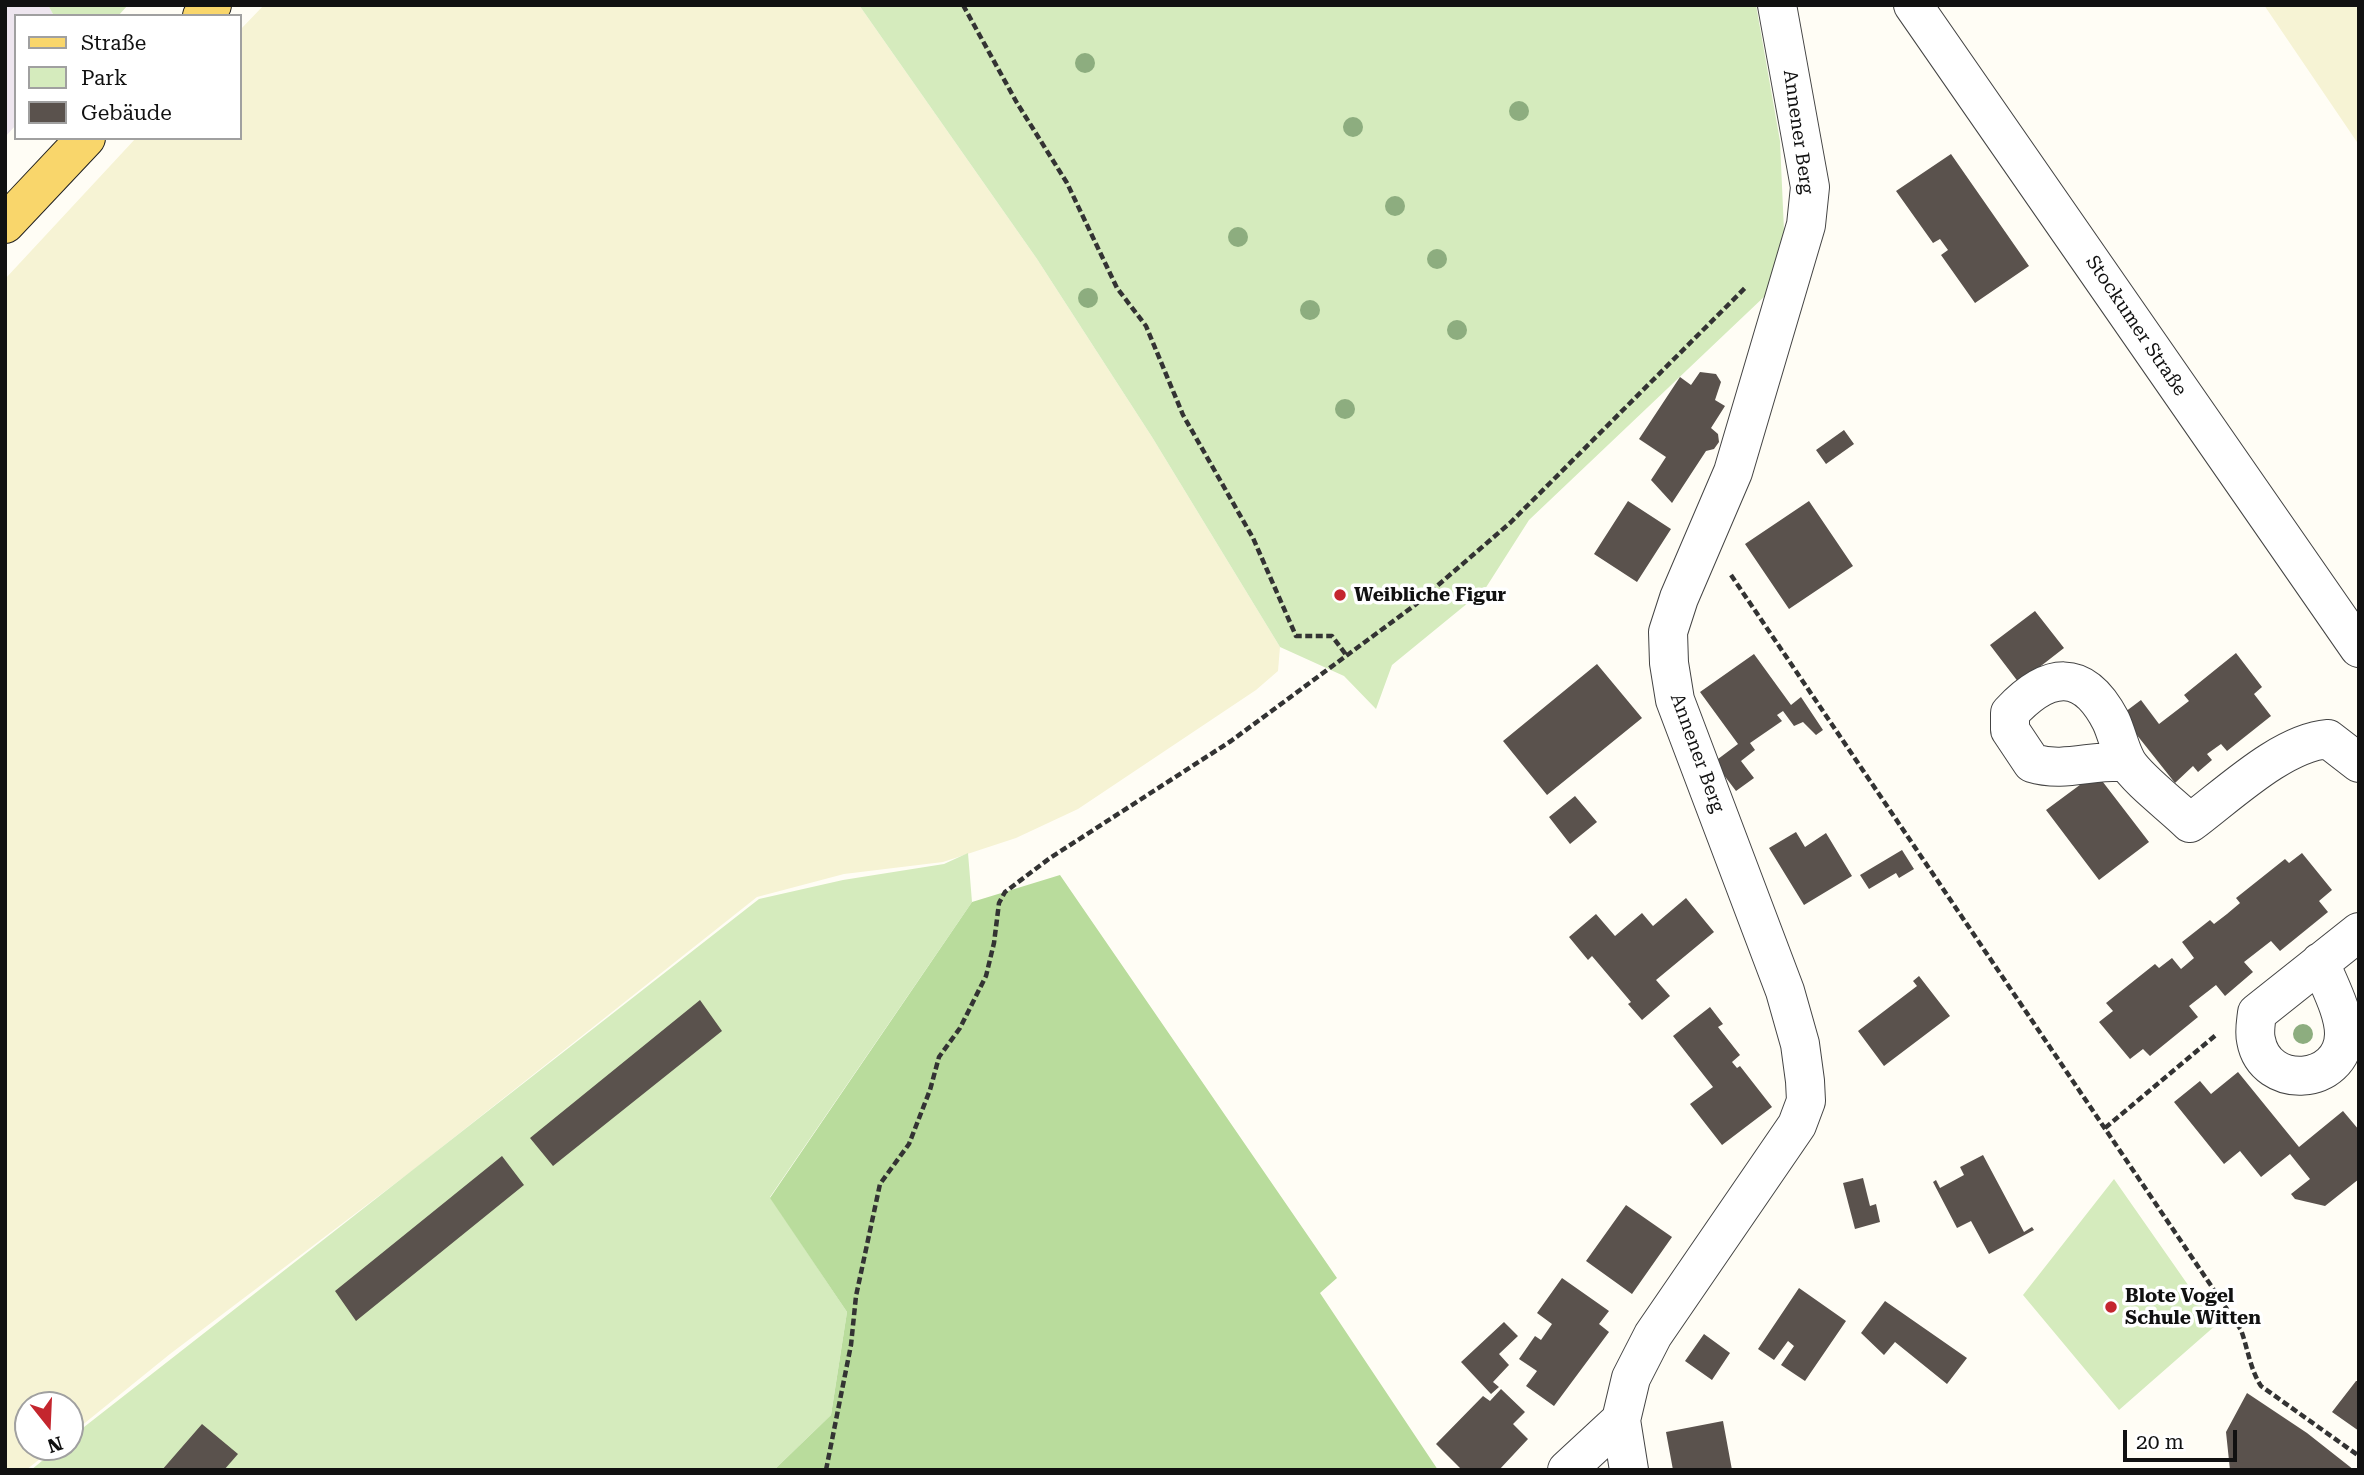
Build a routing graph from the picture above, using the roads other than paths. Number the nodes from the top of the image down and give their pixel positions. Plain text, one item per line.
1 (1777, 5) edge
2 (1913, 5) edge
3 (84, 140) edge
4 (5, 224) edge
5 (2359, 648) edge
6 (2127, 762) dead end
7 (2359, 763) edge
8 (2359, 932) edge
9 (2320, 962) junction
10 (1621, 1420) junction
11 (1567, 1470) edge
12 (1629, 1470) edge

1 - 10 street, Annener Berg
2 - 5 street, Stockumer Straße
3 - 4 main road
6 - 7 street
8 - 9 street
9 - 9 street
10 - 11 street
10 - 12 street, Annener Berg

